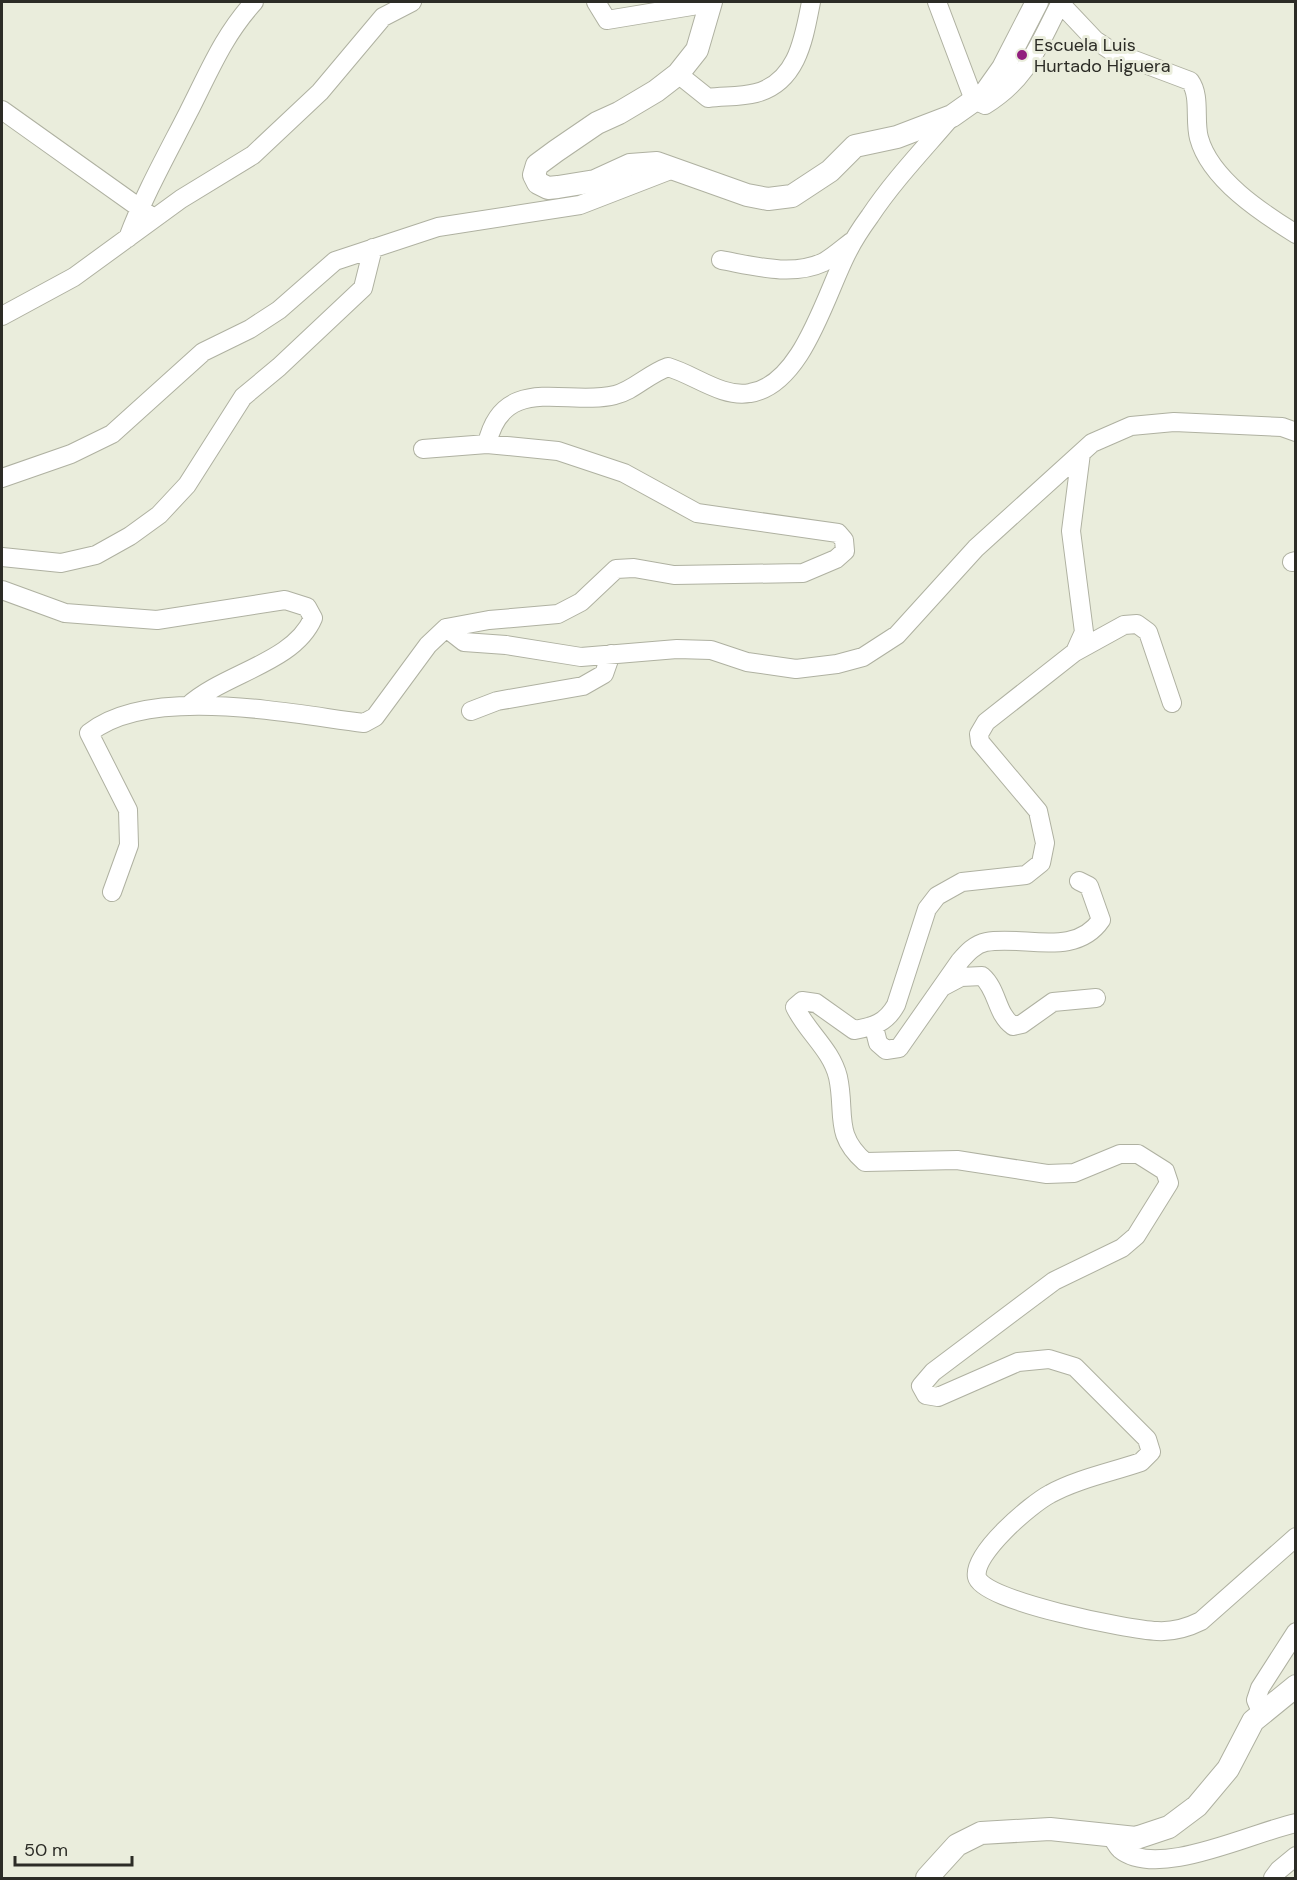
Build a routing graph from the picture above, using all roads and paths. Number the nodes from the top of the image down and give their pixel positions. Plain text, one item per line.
1 (254, 2) edge
2 (412, 2) edge
3 (596, 2) edge
4 (710, 2) edge
5 (811, 2) edge
6 (937, 2) edge
7 (1037, 2) edge
8 (1060, 2) edge
9 (678, 74) junction
10 (974, 100) junction
11 (2, 110) edge
12 (952, 116) junction
13 (22, 125) junction
14 (2, 126) edge
15 (673, 169) junction
16 (139, 208) junction
17 (154, 219) junction
18 (1296, 234) edge
19 (128, 238) junction
20 (855, 239) junction
21 (373, 248) junction
22 (721, 260) dead end
23 (2, 316) edge
24 (1296, 432) edge
25 (487, 444) junction
26 (423, 449) dead end
27 (1081, 453) junction
28 (2, 478) edge
29 (2, 557) edge
30 (2, 590) edge
31 (446, 628) junction
32 (1075, 652) junction
33 (611, 654) junction
34 (1172, 703) dead end
35 (188, 706) junction
36 (471, 711) dead end
37 (1079, 881) dead end
38 (112, 892) dead end
39 (944, 986) junction
40 (1096, 998) dead end
41 (874, 1027) junction
42 (1294, 1541) edge
43 (1296, 1632) edge
44 (1296, 1686) edge
45 (1262, 1714) junction
46 (1296, 1823) edge
47 (1110, 1834) junction
48 (1296, 1856) edge
49 (927, 1878) edge
50 (1273, 1878) edge

1 - 16 street
2 - 17 street
3 - 4 street
4 - 9 street
5 - 9 street
6 - 10 street
7 - 10 street
8 - 10 street
8 - 18 street
9 - 15 street
10 - 12 street
11 - 13 street
12 - 15 street
12 - 20 street
13 - 14 street
13 - 16 street
15 - 21 street
16 - 17 street
16 - 19 street
17 - 19 street
19 - 23 street
20 - 22 street
20 - 25 street
21 - 28 street
21 - 29 street
24 - 27 street
25 - 26 street
25 - 31 street
27 - 32 street
27 - 33 street
30 - 35 street
31 - 33 street
31 - 35 street
32 - 34 street
32 - 41 street
33 - 36 street
35 - 38 street
37 - 39 street
39 - 40 street
39 - 41 street
41 - 42 street
43 - 45 street
44 - 45 street
45 - 47 street
46 - 47 street
47 - 49 street
48 - 50 street

